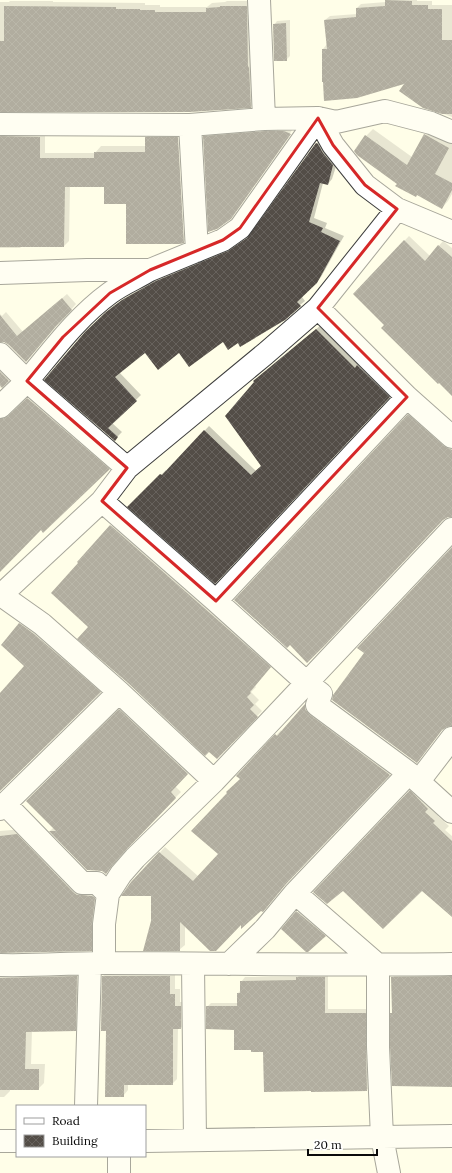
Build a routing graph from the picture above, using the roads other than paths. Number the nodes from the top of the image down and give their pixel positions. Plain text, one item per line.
1 (259, 0) edge
2 (318, 118) junction
3 (264, 119) junction
4 (0, 124) edge
5 (190, 125) junction
6 (452, 132) edge
7 (397, 209) junction
8 (452, 232) edge
9 (197, 251) junction
10 (150, 270) junction
11 (0, 273) edge
12 (318, 308) junction
13 (0, 354) edge
14 (27, 381) junction
15 (407, 397) junction
16 (0, 407) edge
17 (452, 437) edge
18 (128, 468) junction
19 (102, 501) junction
20 (452, 529) edge
21 (0, 595) edge
22 (216, 601) junction
23 (307, 683) junction
24 (119, 692) junction
25 (452, 738) edge
26 (414, 777) junction
27 (214, 781) junction
28 (3, 807) edge
29 (452, 812) edge
30 (295, 892) junction
31 (108, 894) junction
32 (97, 963) junction
33 (193, 964) junction
34 (229, 964) junction
35 (452, 964) edge
36 (0, 965) edge
37 (378, 965) junction
38 (86, 1105) edge
39 (452, 1136) edge
40 (382, 1137) junction
41 (195, 1140) junction
42 (0, 1141) edge
43 (16, 1141) edge
44 (146, 1141) edge
45 (119, 1157) edge
46 (119, 1173) edge
47 (389, 1173) edge

1 - 3 street
2 - 3 street
2 - 6 street
2 - 7 street
2 - 9 street
3 - 5 street
4 - 5 street
5 - 9 street
7 - 8 street
7 - 12 street
9 - 10 street
10 - 11 street
10 - 14 street
12 - 15 street
12 - 18 street
13 - 14 street
14 - 16 street
14 - 18 street
15 - 17 street
15 - 22 street
18 - 19 street
19 - 21 street
19 - 22 street
20 - 23 street
21 - 24 street
22 - 23 street
23 - 26 street
23 - 27 street
24 - 27 street
24 - 28 street
25 - 26 street
26 - 29 street
26 - 30 street
27 - 31 street
28 - 31 street
30 - 34 street
30 - 37 street
31 - 32 street
32 - 33 street
32 - 36 street
32 - 38 street
33 - 34 street
33 - 41 street
34 - 37 street
35 - 37 street
37 - 40 street
39 - 40 street
40 - 41 street
40 - 47 street
41 - 44 street
42 - 43 street
45 - 46 street

